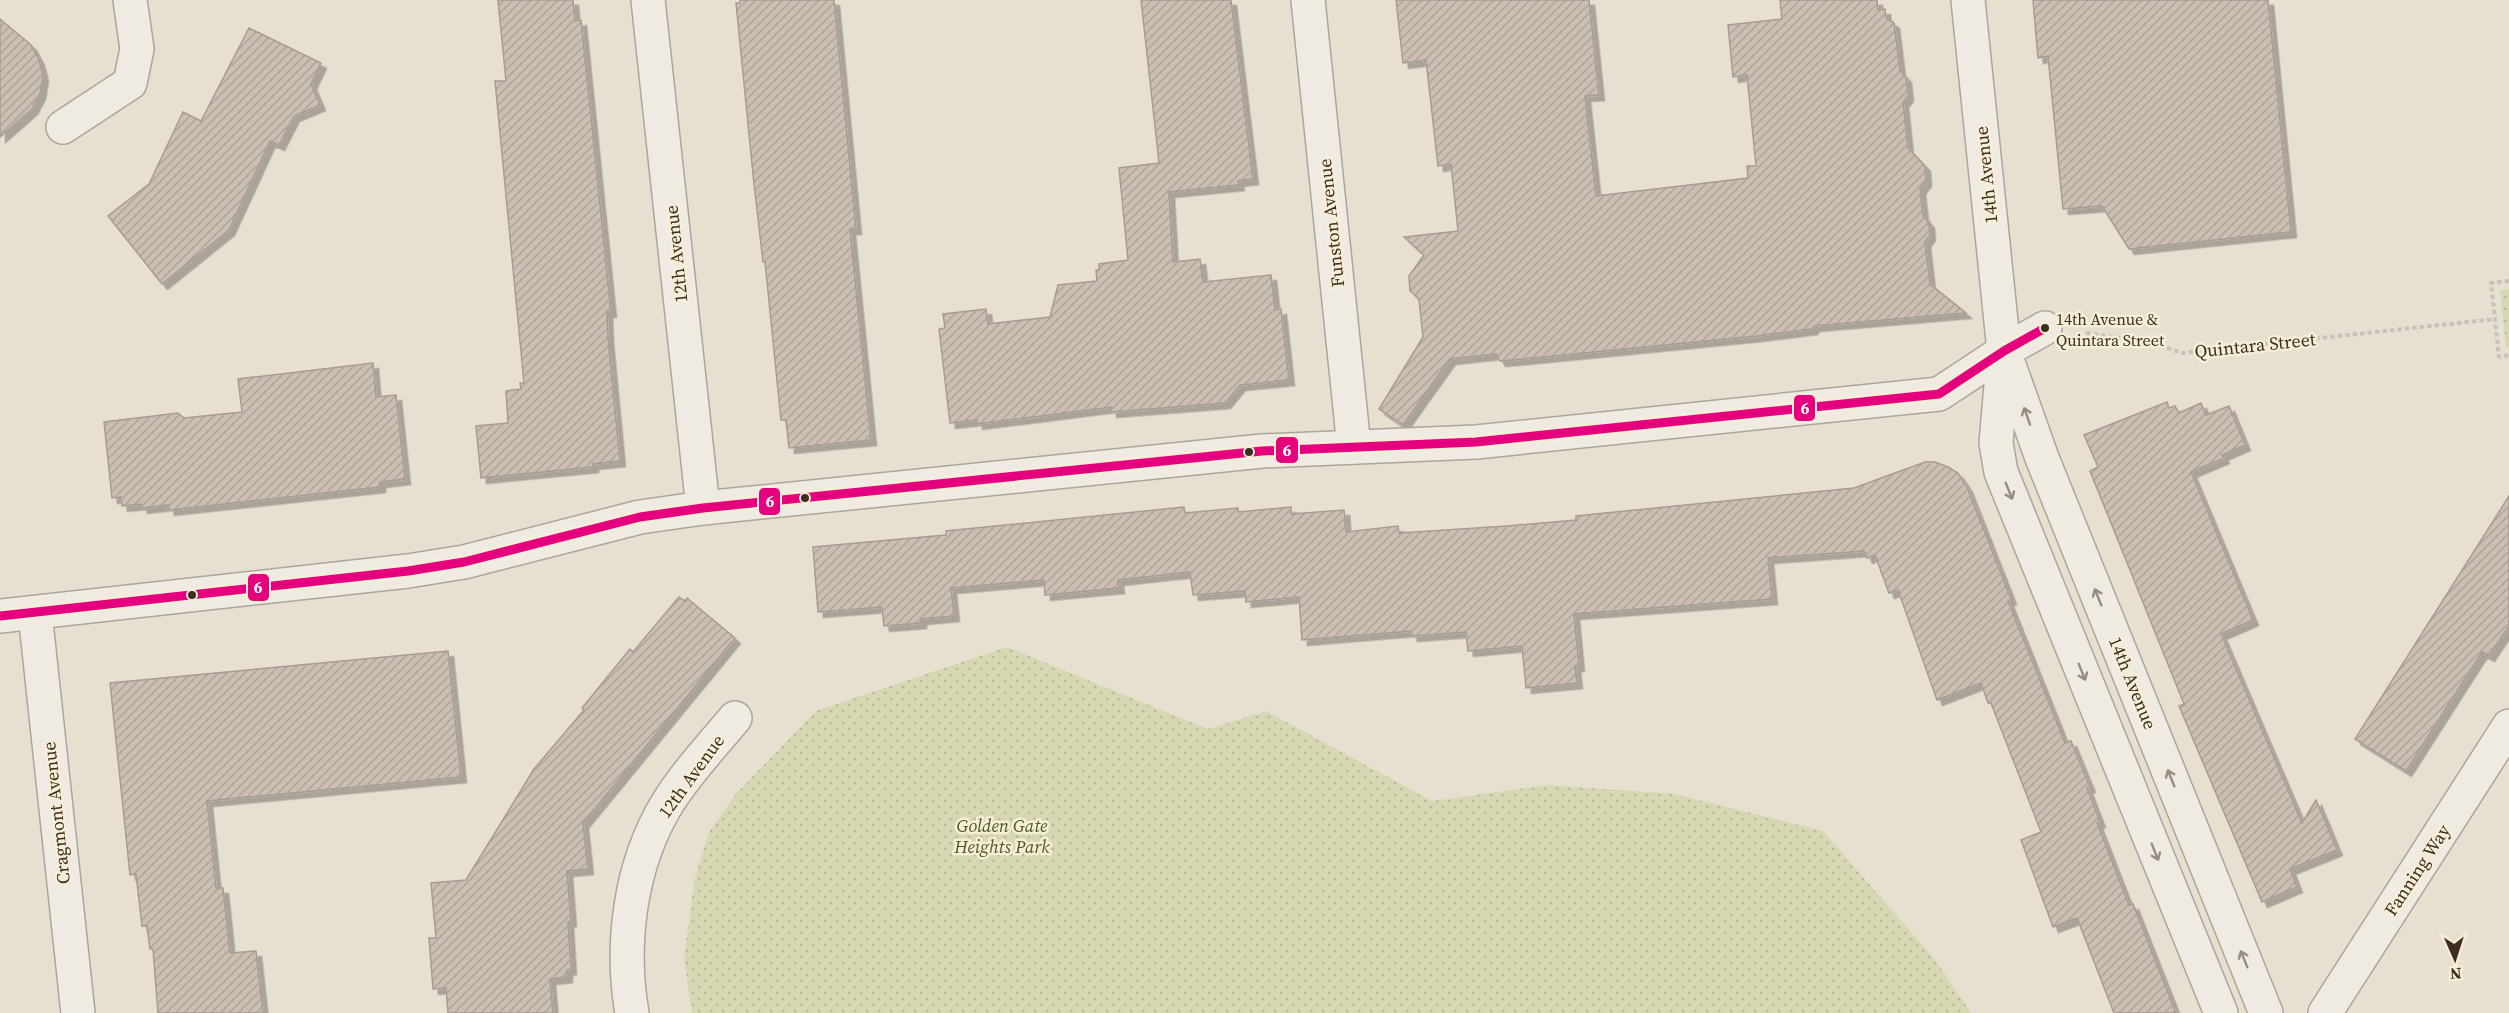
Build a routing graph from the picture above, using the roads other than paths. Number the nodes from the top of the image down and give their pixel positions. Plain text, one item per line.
1 (130, 0) edge
2 (648, 0) edge
3 (1308, 0) edge
4 (1968, 0) edge
5 (63, 127) dead end
6 (2045, 328) road end
7 (2004, 351) junction
8 (1354, 447) junction
9 (703, 508) junction
10 (35, 613) junction
11 (0, 616) edge
12 (735, 718) dead end
13 (2509, 726) edge
14 (78, 1013) edge
15 (632, 1013) edge
16 (2220, 1013) edge
17 (2266, 1013) edge
18 (2325, 1013) edge

1 - 5 street
2 - 9 street, 12th Avenue
3 - 8 street, Funston Avenue
4 - 7 street, 14th Avenue
6 - 7 street
7 - 8 street
7 -> 16 street, 14th Avenue
17 -> 7 street, 14th Avenue
8 - 9 street
9 - 10 street
10 - 11 street
10 - 14 street, Cragmont Avenue
12 - 15 street, 12th Avenue
13 - 18 street, Fanning Way

